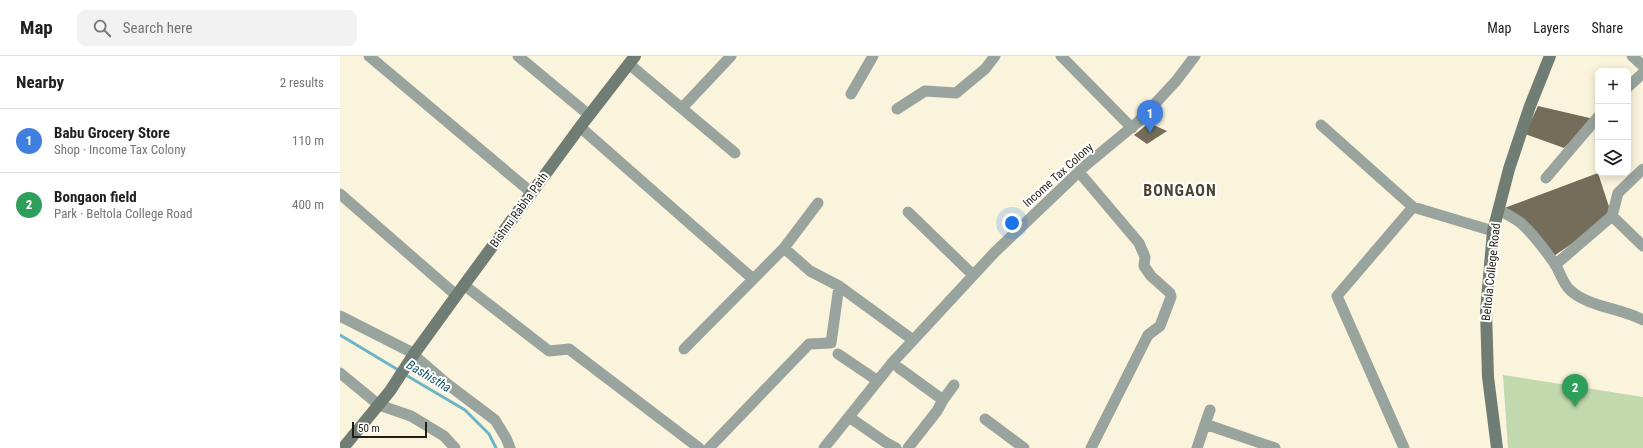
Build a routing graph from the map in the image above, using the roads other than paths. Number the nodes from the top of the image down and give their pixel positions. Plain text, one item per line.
1 (369, 56) edge
2 (518, 56) edge
3 (731, 56) edge
4 (873, 56) edge
5 (995, 56) edge
6 (1061, 56) edge
7 (1195, 56) edge
8 (1550, 56) edge
9 (1632, 56) edge
10 (632, 60) edge
11 (1643, 66) edge
12 (1643, 72) edge
13 (1631, 84) edge
14 (851, 94) dead end
15 (682, 108) junction
16 (897, 109) dead end
17 (589, 115) junction
18 (1595, 121) edge
19 (1321, 125) dead end
20 (580, 127) junction
21 (1132, 128) junction
22 (735, 153) dead end
23 (1643, 169) edge
24 (1079, 172) junction
25 (1546, 178) dead end
26 (532, 193) junction
27 (340, 194) edge
28 (818, 203) dead end
29 (1413, 207) junction
30 (1499, 210) junction
31 (908, 212) dead end
32 (1612, 216) junction
33 (1493, 231) junction
34 (1643, 246) edge
35 (784, 248) junction
36 (1555, 265) junction
37 (973, 275) junction
38 (753, 279) junction
39 (464, 285) junction
40 (839, 286) junction
41 (456, 295) junction
42 (340, 316) edge
43 (1643, 320) edge
44 (913, 340) junction
45 (684, 349) dead end
46 (414, 354) junction
47 (838, 354) dead end
48 (899, 368) dead end
49 (340, 373) edge
50 (878, 380) junction
51 (954, 385) dead end
52 (943, 400) junction
53 (379, 405) junction
54 (1210, 410) dead end
55 (849, 417) junction
56 (985, 419) dead end
57 (1205, 424) junction
58 (343, 448) edge
59 (455, 448) edge
60 (510, 448) edge
61 (699, 448) edge
62 (709, 448) edge
63 (824, 448) edge
64 (896, 448) edge
65 (908, 448) edge
66 (1024, 448) edge
67 (1091, 448) edge
68 (1197, 448) edge
69 (1275, 448) edge
70 (1395, 448) edge
71 (1404, 448) edge
72 (1497, 448) edge

1 - 26 street
2 - 17 street
3 - 15 street
4 - 14 street
5 - 16 street
6 - 21 street
7 - 21 street, Income Tax Colony
8 - 30 street, Beltola College Road
9 - 11 street
10 - 15 street
10 - 17 street, Bishnu Rabha Path
12 - 13 street
15 - 22 street
17 - 20 street, Bishnu Rabha Path
18 - 25 street
19 - 29 street
20 - 26 street, Bishnu Rabha Path
20 - 38 street
21 - 24 street, Income Tax Colony
23 - 32 street
24 - 37 street, Income Tax Colony
24 - 67 street
26 - 39 street, Bishnu Rabha Path
27 - 41 street
28 - 35 street
29 - 33 street
29 - 71 street
30 - 33 street, Beltola College Road
30 - 36 street
31 - 37 street
32 - 34 street
32 - 36 street
33 - 72 street, Beltola College Road
35 - 38 street
35 - 40 street
36 - 43 street
37 - 44 street, Income Tax Colony
38 - 45 street
39 - 41 street, Bishnu Rabha Path
39 - 61 street
40 - 44 street
40 - 62 street
41 - 46 street, Bishnu Rabha Path
42 - 46 street
44 - 50 street, Income Tax Colony
46 - 53 street, Bishnu Rabha Path
46 - 60 street
47 - 50 street
48 - 52 street
49 - 53 street
50 - 55 street, Income Tax Colony
51 - 52 street
52 - 65 street
53 - 58 street, Bishnu Rabha Path
53 - 59 street
54 - 57 street
55 - 63 street, Income Tax Colony
55 - 64 street
56 - 66 street
57 - 68 street
57 - 69 street
70 - 71 street

